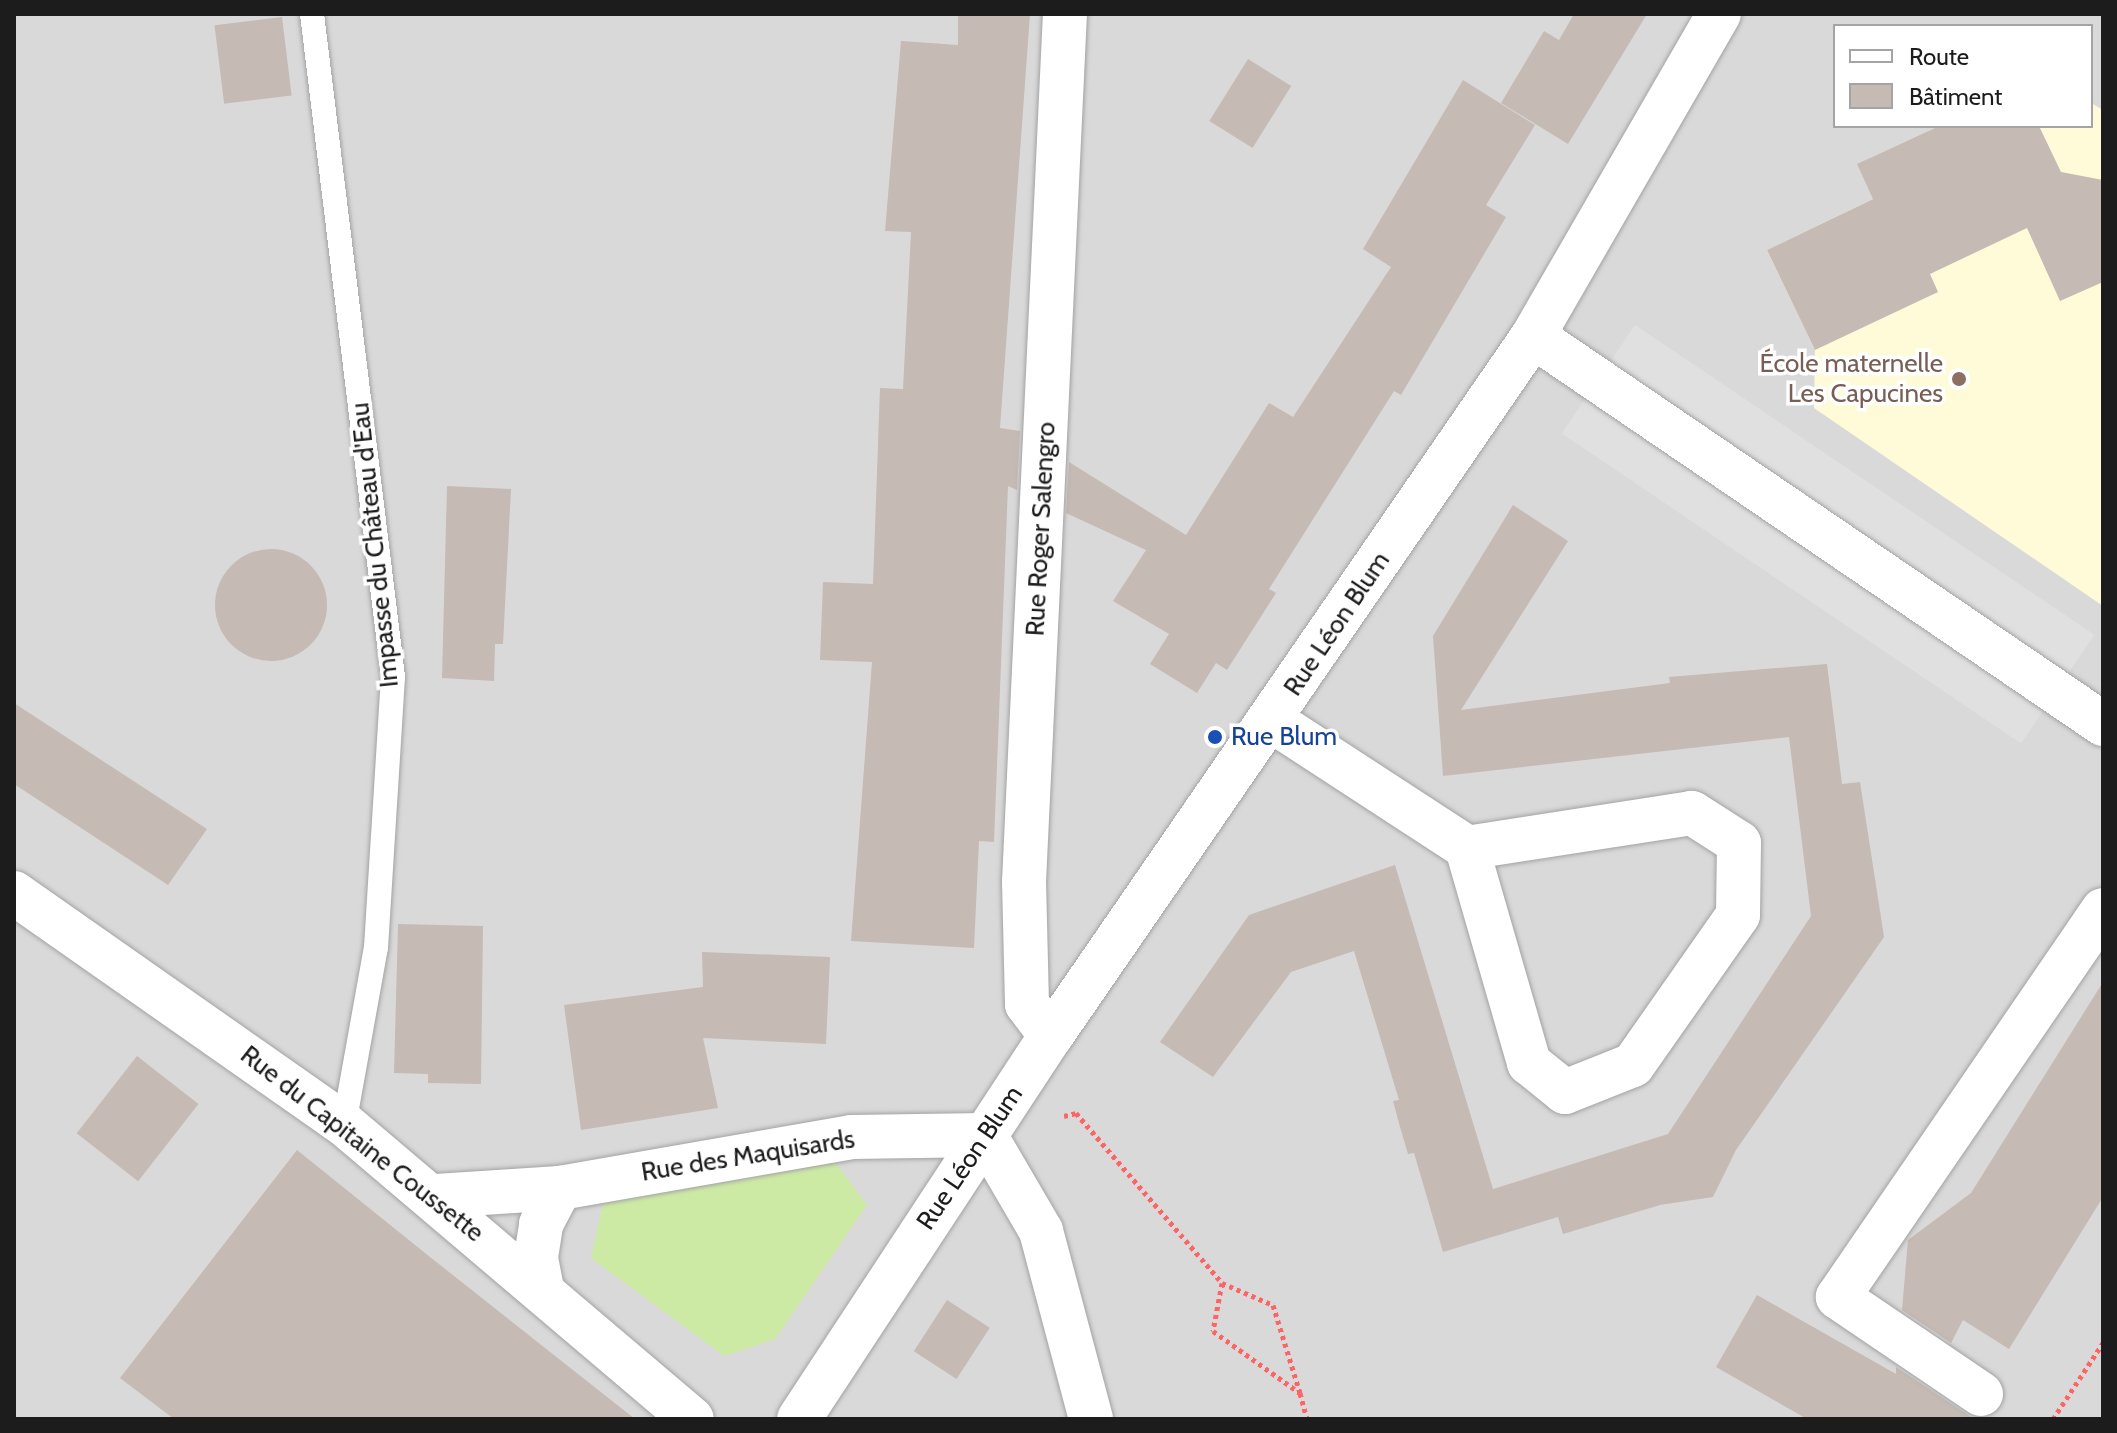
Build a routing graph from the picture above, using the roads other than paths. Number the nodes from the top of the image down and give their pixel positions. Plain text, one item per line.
1 (312, 14) edge
2 (1065, 14) edge
3 (1719, 14) edge
4 (1533, 336) junction
5 (1271, 720) junction
6 (2103, 724) edge
7 (1467, 848) junction
8 (14, 893) edge
9 (2103, 910) edge
10 (1051, 1036) junction
11 (344, 1124) junction
12 (985, 1135) junction
13 (560, 1188) junction
14 (436, 1196) junction
15 (542, 1289) junction
16 (1981, 1394) dead end
17 (692, 1419) edge
18 (799, 1419) edge
19 (1091, 1419) edge

1 - 11 lane, Impasse du Château d'Eau
2 - 10 street, Rue Roger Salengro
3 - 4 street, Rue Léon Blum
4 - 5 street, Rue Léon Blum
4 - 6 street
5 - 7 street
5 - 10 street, Rue Léon Blum
7 - 7 street
8 - 11 street, Rue du Capitaine Coussette
9 - 16 street
10 - 12 street, Rue Léon Blum
11 - 14 street, Rue du Capitaine Coussette
12 - 13 street, Rue des Maquisards
12 - 18 street, Rue Léon Blum
12 - 19 street
13 - 14 street, Rue des Maquisards
13 - 15 street
14 - 15 street, Rue du Capitaine Coussette
15 - 17 street, Rue du Capitaine Coussette

